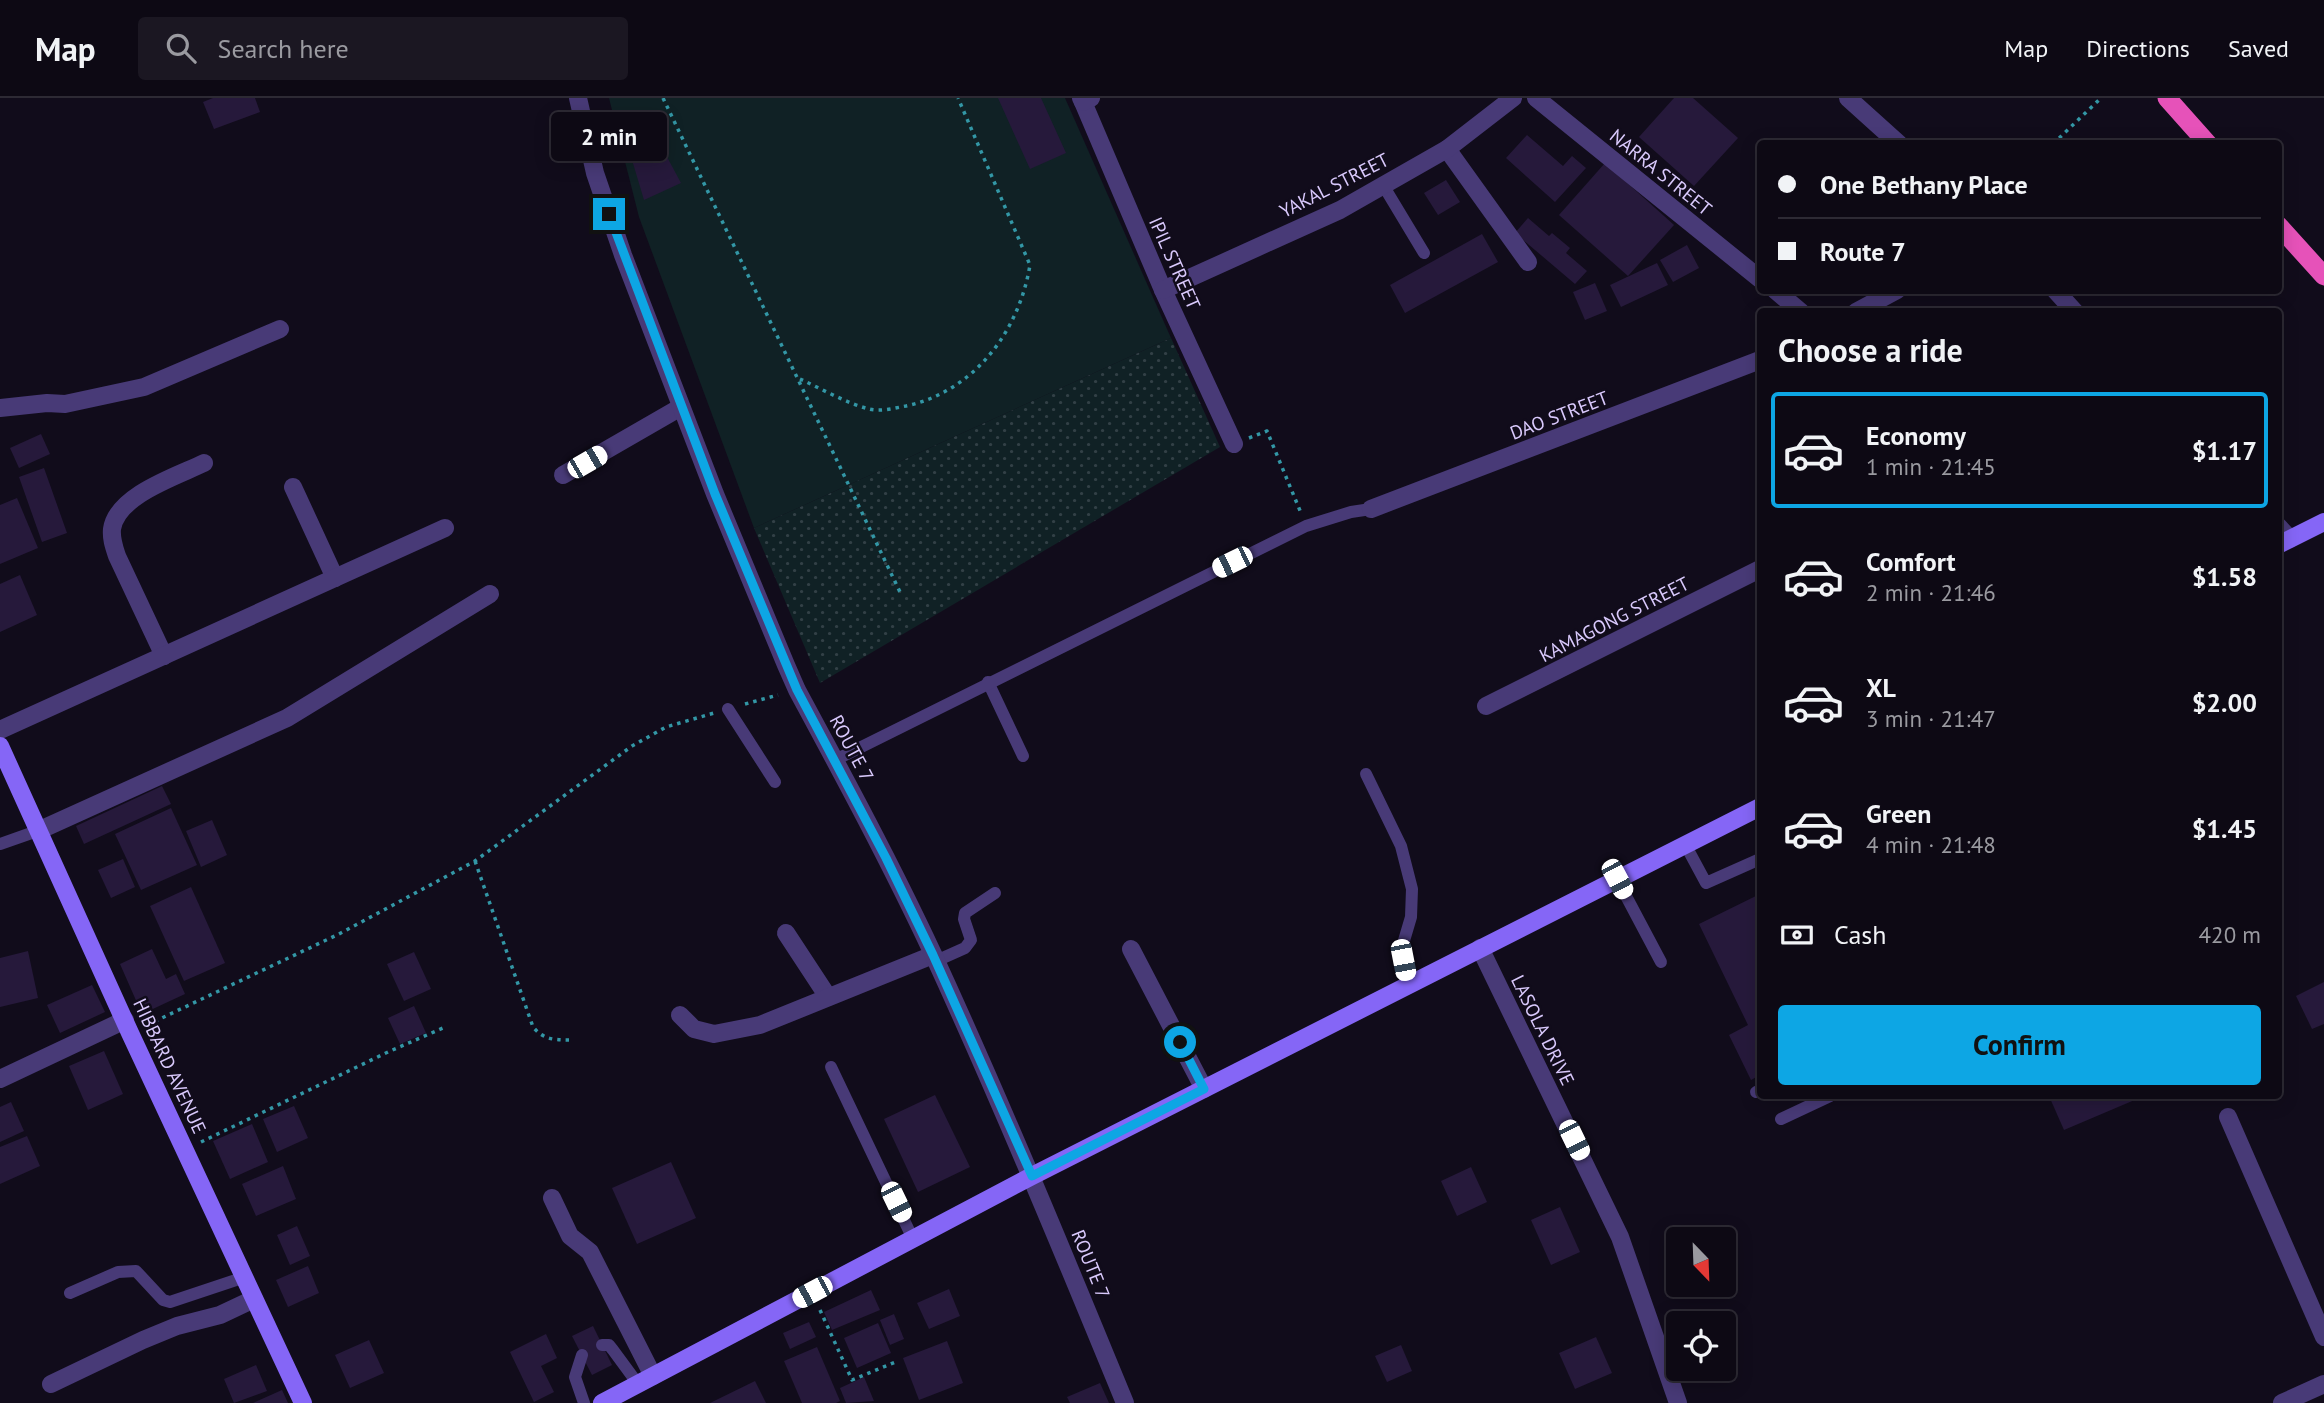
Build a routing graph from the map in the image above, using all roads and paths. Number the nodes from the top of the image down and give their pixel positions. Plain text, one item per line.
1 (578, 98) edge
2 (663, 98) edge
3 (958, 98) edge
4 (1513, 98) edge
5 (1535, 98) edge
6 (1848, 98) edge
7 (2101, 98) edge
8 (2166, 98) edge
9 (1085, 99) edge
10 (1895, 140) edge
11 (2057, 140) edge
12 (2204, 140) edge
13 (1447, 149) junction
14 (1382, 185) junction
15 (2282, 229) edge
16 (1424, 253) dead end
17 (1528, 262) dead end
18 (2324, 276) edge
19 (1757, 277) edge
20 (1163, 290) junction
21 (1780, 294) edge
22 (1890, 294) edge
23 (2059, 294) edge
24 (1796, 308) edge
25 (1863, 308) edge
26 (2071, 308) edge
27 (280, 330) dead end
28 (1757, 360) edge
29 (798, 378) junction
30 (681, 407) junction
31 (0, 408) edge
32 (1234, 444) joint
33 (204, 463) dead end
34 (563, 475) dead end
35 (293, 487) dead end
36 (1371, 509) joint
37 (2324, 522) edge
38 (1306, 526) junction
39 (445, 528) dead end
40 (2282, 537) edge
41 (1757, 570) edge
42 (335, 578) junction
43 (900, 592) dead end
44 (490, 594) dead end
45 (164, 656) junction
46 (988, 682) junction
47 (797, 690) junction
48 (1486, 706) dead end
49 (728, 709) junction
50 (0, 730) edge
51 (0, 746) edge
52 (1023, 756) dead end
53 (835, 760) junction
54 (1366, 774) dead end
55 (775, 782) dead end
56 (1757, 808) edge
57 (40, 830) junction
58 (0, 844) edge
59 (1685, 844) junction
60 (1757, 860) edge
61 (475, 861) junction
62 (1617, 879) junction
63 (995, 893) dead end
64 (786, 933) dead end
65 (1480, 948) junction
66 (1131, 949) dead end
67 (934, 958) junction
68 (1661, 962) dead end
69 (1408, 985) junction
70 (828, 998) junction
71 (680, 1014) dead end
72 (128, 1026) junction
73 (443, 1028) dead end
74 (569, 1040) dead end
75 (831, 1067) dead end
76 (0, 1079) edge
77 (1204, 1089) junction
78 (1824, 1099) edge
79 (2228, 1117) dead end
80 (1781, 1119) dead end
81 (185, 1150) junction
82 (1032, 1176) junction
83 (552, 1198) dead end
84 (913, 1239) junction
85 (245, 1277) junction
86 (812, 1292) junction
87 (70, 1293) dead end
88 (254, 1299) junction
89 (2324, 1337) edge
90 (602, 1345) dead end
91 (582, 1355) dead end
92 (898, 1361) dead end
93 (646, 1380) junction
94 (51, 1384) dead end
95 (2324, 1384) edge
96 (2291, 1401) edge
97 (303, 1403) edge
98 (584, 1403) edge
99 (602, 1403) edge
100 (1125, 1403) edge
101 (1678, 1403) edge

1 - 30 street, ROUTE 7
2 - 29 path
3 - 29 path
4 - 13 street, YAKAL STREET
5 - 19 street, NARRA STREET
6 - 10 street
7 - 11 path
8 - 12 highway
9 - 20 street, IPIL STREET
13 - 14 street, YAKAL STREET
13 - 17 street
14 - 16 lane
14 - 20 street, YAKAL STREET
15 - 18 highway
20 - 32 street, IPIL STREET
21 - 24 street
22 - 25 street
23 - 26 street
27 - 31 street
28 - 36 street, DAO STREET
29 - 43 path
30 - 34 street
30 - 47 street, ROUTE 7
32 - 38 path
33 - 45 street
35 - 42 street
36 - 38 lane
37 - 40 main road
38 - 46 lane
39 - 42 street
41 - 48 street, KAMAGONG STREET
42 - 45 street
44 - 57 street
45 - 50 street
46 - 52 lane
46 - 53 lane
47 - 49 path
47 - 53 street, ROUTE 7
49 - 55 lane
49 - 61 path
51 - 57 main road, HIBBARD AVENUE
53 - 67 street, ROUTE 7
54 - 69 lane
56 - 59 main road
57 - 58 lane
57 - 72 main road, HIBBARD AVENUE
59 - 60 lane
59 - 62 main road
61 - 72 path
61 - 74 path
62 - 65 main road
62 - 68 lane
63 - 67 lane
64 - 70 street
65 - 69 main road
65 - 101 street, LASOLA DRIVE
66 - 77 street
67 - 70 street
67 - 82 street, ROUTE 7
69 - 77 main road
70 - 71 street
72 - 76 street
72 - 81 main road, HIBBARD AVENUE
73 - 81 path
75 - 84 lane
77 - 82 main road
78 - 80 lane
79 - 89 street
81 - 85 main road, HIBBARD AVENUE
82 - 84 main road
82 - 100 street, ROUTE 7
83 - 93 street
84 - 86 main road
85 - 87 lane
85 - 88 main road, HIBBARD AVENUE
86 - 92 path
86 - 93 main road
88 - 94 street
88 - 97 main road, HIBBARD AVENUE
90 - 93 lane
91 - 98 lane
93 - 99 main road
95 - 96 street

